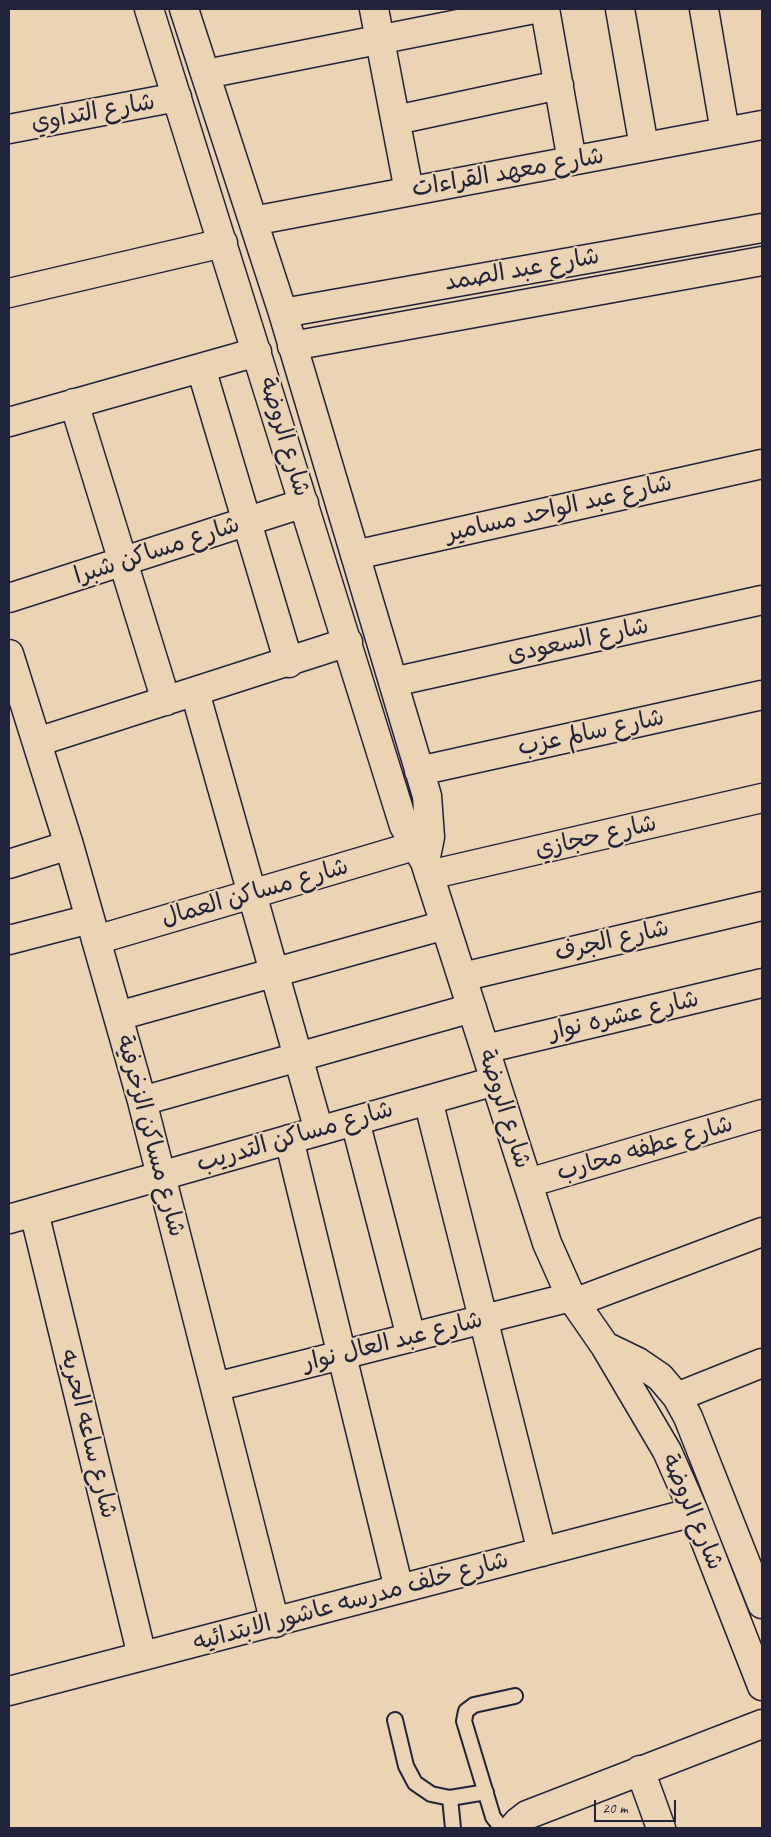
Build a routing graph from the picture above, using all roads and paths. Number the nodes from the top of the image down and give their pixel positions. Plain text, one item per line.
1 (149, 9) edge
2 (184, 9) edge
3 (374, 9) edge
4 (534, 9) edge
5 (545, 9) edge
6 (620, 9) edge
7 (704, 9) edge
8 (380, 38) junction
9 (206, 74) junction
10 (558, 85) junction
11 (177, 98) junction
12 (396, 120) junction
13 (762, 125) edge
14 (9, 129) edge
15 (725, 132) junction
16 (644, 147) junction
17 (572, 161) junction
18 (410, 191) junction
19 (253, 221) junction
20 (762, 228) edge
21 (222, 243) junction
22 (762, 261) edge
23 (9, 293) edge
24 (283, 313) junction
25 (292, 346) junction
26 (257, 352) junction
27 (201, 368) junction
28 (74, 403) junction
29 (9, 422) edge
30 (762, 464) edge
31 (304, 503) junction
32 (247, 522) junction
33 (355, 555) junction
34 (123, 562) junction
35 (9, 598) edge
36 (762, 600) edge
37 (348, 642) junction
38 (9, 654) edge
39 (289, 663) junction
40 (393, 682) junction
41 (195, 692) junction
42 (762, 695) edge
43 (166, 701) junction
44 (37, 742) junction
45 (419, 771) junction
46 (762, 798) edge
47 (69, 845) junction
48 (423, 861) junction
49 (9, 864) edge
50 (252, 895) junction
51 (762, 906) edge
52 (445, 925) junction
53 (93, 930) junction
54 (9, 940) edge
55 (274, 972) junction
56 (462, 977) junction
57 (762, 984) edge
58 (472, 1008) junction
59 (118, 1016) junction
60 (485, 1049) junction
61 (298, 1057) junction
62 (495, 1081) junction
63 (428, 1100) junction
64 (142, 1101) junction
65 (762, 1114) edge
66 (355, 1121) junction
67 (319, 1131) junction
68 (289, 1139) junction
69 (162, 1175) junction
70 (528, 1183) junction
71 (21, 1215) edge
72 (762, 1232) edge
73 (573, 1300) junction
74 (483, 1319) junction
75 (410, 1337) junction
76 (604, 1346) junction
77 (342, 1354) junction
78 (762, 1363) edge
79 (215, 1387) junction
80 (677, 1397) junction
81 (694, 1512) junction
82 (542, 1552) junction
83 (399, 1589) junction
84 (762, 1604) edge
85 (275, 1623) junction
86 (756, 1653) edge
87 (142, 1656) junction
88 (762, 1686) edge
89 (9, 1691) edge
90 (515, 1696) dead end
91 (394, 1720) dead end
92 (762, 1724) edge
93 (640, 1770) junction
94 (486, 1792) junction
95 (450, 1798) junction
96 (453, 1828) edge
97 (505, 1828) edge
98 (513, 1828) edge
99 (661, 1828) edge

1 - 11 street, شارع الروضة
2 - 9 street, شارع الروضة
3 - 8 street
4 - 8 street
5 - 10 street
6 - 16 street
7 - 15 street
8 - 9 street
8 - 12 street
9 - 19 street, شارع الروضة
10 - 12 street
10 - 17 street
11 - 14 street, شارع التداوي
11 - 21 street, شارع الروضة
12 - 18 street
13 - 15 street, شارع معهد القراءات
15 - 16 street, شارع معهد القراءات
16 - 17 street, شارع معهد القراءات
17 - 18 street, شارع معهد القراءات
18 - 19 street, شارع معهد القراءات
19 - 24 street, شارع الروضة
20 - 24 street, شارع عبد الصمد
21 - 23 street
21 - 26 street, شارع الروضة
22 - 25 street, شارع عبد الصمد
24 - 25 street, شارع الروضة
25 - 33 street, شارع الروضة
26 - 27 street
26 - 31 street, شارع الروضة
27 - 28 street
27 - 32 street
28 - 29 street
28 - 34 street
30 - 33 street, شارع عبد الواحد مسامير
31 - 32 street, شارع مساكن شبرا
31 - 37 street, شارع الروضة
32 - 34 street, شارع مساكن شبرا
32 - 39 street
33 - 40 street, شارع الروضة
34 - 35 street, شارع مساكن شبرا
34 - 43 street
36 - 40 street, شارع السعودى
37 - 39 street
37 - 48 street, شارع الروضة
38 - 44 street, شارع مساكن الزخرفية
39 - 41 street
40 - 45 street, شارع الروضة
41 - 43 street
41 - 50 street
42 - 45 street, شارع سالم عزب
43 - 44 street
44 - 47 street, شارع مساكن الزخرفية
45 - 48 street, شارع الروضة
46 - 48 street, شارع حجازي
47 - 49 street
47 - 53 street, شارع مساكن الزخرفية
48 - 50 street, شارع مساكن العمال
48 - 52 street, شارع الروضة
50 - 53 street, شارع مساكن العمال
50 - 55 street
51 - 56 street, شارع الجرف
52 - 55 street
52 - 56 street, شارع الروضة
53 - 54 street, شارع مساكن العمال
53 - 59 street, شارع مساكن الزخرفية
55 - 59 street
55 - 61 street
56 - 58 street, شارع الروضة
57 - 60 street, شارع عشره نوار
58 - 60 street, شارع الروضة
58 - 61 street
59 - 64 street, شارع مساكن الزخرفية
60 - 62 street, شارع الروضة
61 - 64 street
61 - 67 street
62 - 63 street, شارع مساكن التدريب
62 - 70 street, شارع الروضة
63 - 66 street, شارع مساكن التدريب
63 - 74 street
64 - 69 street, شارع مساكن الزخرفية
65 - 70 street, شارع عطفه محارب
66 - 67 street, شارع مساكن التدريب
66 - 75 street
67 - 68 street, شارع مساكن التدريب
68 - 69 street, شارع مساكن التدريب
68 - 77 street
69 - 71 street, شارع مساكن التدريب
69 - 79 street, شارع مساكن الزخرفية
70 - 73 street, شارع الروضة
71 - 87 street, شارع ساعه الحريه
72 - 73 street, شارع عبد العال نوار
73 - 74 street, شارع عبد العال نوار
73 - 76 street, شارع الروضة
74 - 75 street, شارع عبد العال نوار
74 - 82 street
75 - 77 street, شارع عبد العال نوار
76 - 80 street, شارع الروضة
76 - 81 street, شارع الروضة
77 - 79 street, شارع عبد العال نوار
77 - 83 street
78 - 80 street
79 - 85 street, شارع مساكن الزخرفية
80 - 84 street, شارع الروضة
81 - 82 street, شارع خلف مدرسه عاشور الابتدائيه
81 - 86 street, شارع الروضة
82 - 83 street, شارع خلف مدرسه عاشور الابتدائيه
83 - 85 street, شارع خلف مدرسه عاشور الابتدائيه
85 - 87 street, شارع خلف مدرسه عاشور الابتدائيه
86 - 88 street, شارع الروضة
87 - 89 street, شارع خلف مدرسه عاشور الابتدائيه
90 - 94 lane
91 - 95 lane
92 - 93 street
93 - 98 street
93 - 99 street
94 - 95 lane
94 - 97 lane
95 - 96 lane

